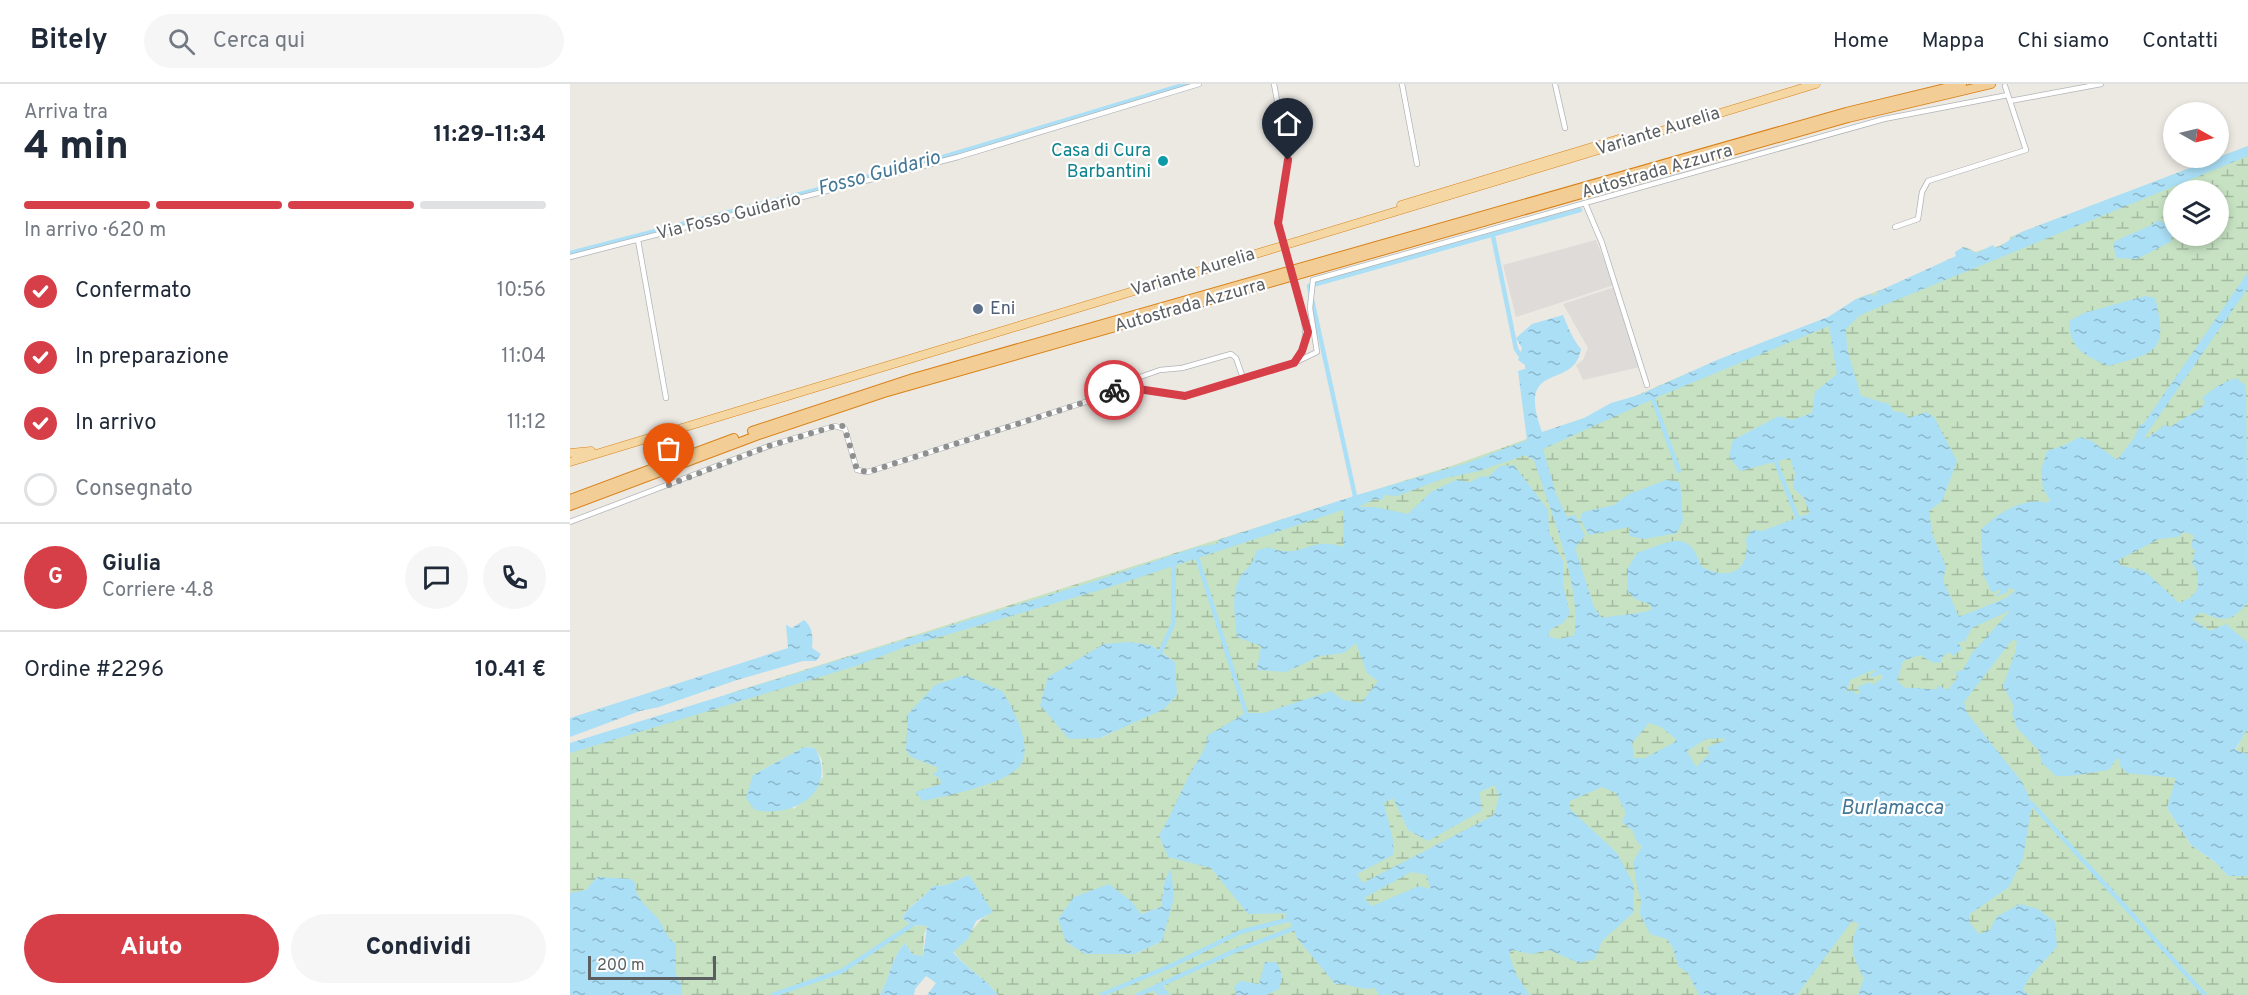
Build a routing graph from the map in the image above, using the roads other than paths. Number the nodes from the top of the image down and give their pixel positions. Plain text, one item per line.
1 (1199, 84) edge
2 (1274, 84) edge
3 (1402, 84) edge
4 (1554, 84) edge
5 (1799, 84) edge
6 (1816, 84) edge
7 (1962, 84) edge
8 (1991, 84) edge
9 (2101, 84) edge
10 (2005, 86) dead end
11 (2008, 95) junction
12 (2010, 101) junction
13 (1565, 128) dead end
14 (1417, 164) dead end
15 (1585, 203) junction
16 (1895, 227) dead end
17 (638, 240) junction
18 (570, 257) edge
19 (1294, 363) junction
20 (1243, 378) junction
21 (1118, 386) junction
22 (1647, 386) dead end
23 (666, 398) dead end
24 (611, 449) junction
25 (570, 455) edge
26 (570, 462) edge
27 (570, 467) edge
28 (570, 499) edge
29 (570, 506) edge
30 (570, 522) edge

1 - 17 street, Via Fosso Guidario
2 - 19 street, bridge
3 - 14 street
4 - 13 street
5 - 25 highway, Variante Aurelia
6 - 24 highway, Variante Aurelia
7 - 28 highway, Autostrada Azzurra
8 - 29 highway, Autostrada Azzurra
9 - 12 street
10 - 11 street
11 - 12 street
11 - 15 street
12 - 16 street
15 - 19 street
15 - 22 street
17 - 18 street, Via Fosso Guidario
17 - 23 street
19 - 20 street
20 - 21 street
20 - 21 street
21 - 30 street
24 - 26 highway, Variante Aurelia
24 - 27 highway

